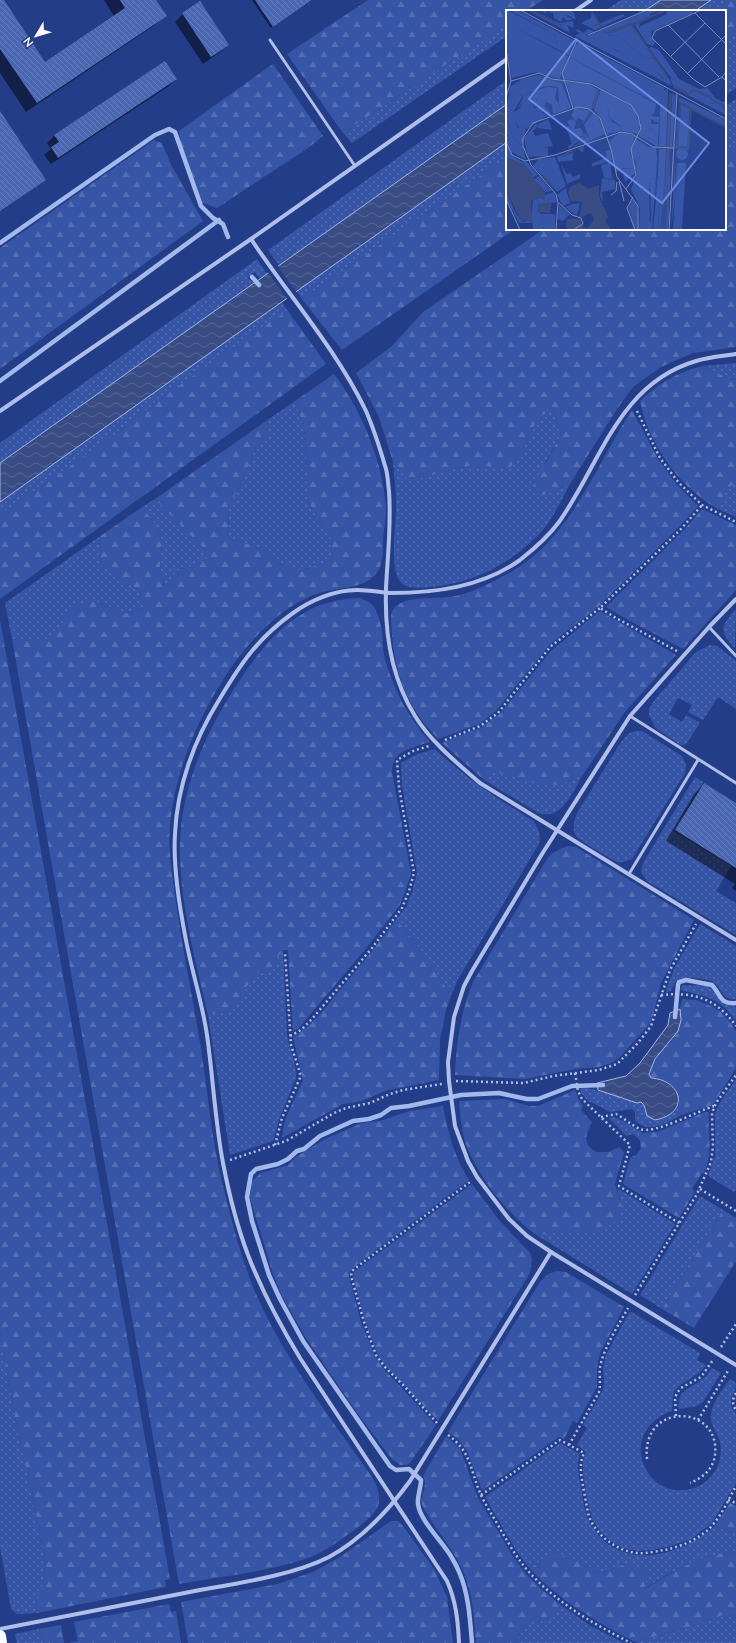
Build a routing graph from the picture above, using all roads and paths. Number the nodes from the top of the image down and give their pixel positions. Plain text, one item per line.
1 (591, 0) edge
2 (576, 10) edge
3 (270, 40) dead end
4 (506, 60) edge
5 (355, 166) junction
6 (251, 239) junction
7 (736, 354) edge
8 (632, 401) junction
9 (0, 412) edge
10 (702, 505) junction
11 (736, 522) edge
12 (386, 593) junction
13 (736, 599) edge
14 (600, 608) junction
15 (709, 627) junction
16 (684, 654) junction
17 (736, 656) edge
18 (630, 716) junction
19 (437, 743) junction
20 (698, 760) junction
21 (736, 783) edge
22 (557, 829) junction
23 (629, 874) junction
24 (699, 918) junction
25 (736, 940) edge
26 (285, 953) dead end
27 (661, 995) junction
28 (736, 1026) edge
29 (290, 1036) junction
30 (575, 1072) junction
31 (736, 1075) edge
32 (449, 1081) junction
33 (715, 1106) junction
34 (600, 1117) junction
35 (275, 1145) junction
36 (223, 1162) junction
37 (700, 1189) junction
38 (736, 1211) edge
39 (679, 1223) junction
40 (551, 1252) junction
41 (632, 1301) junction
42 (736, 1324) edge
43 (718, 1353) junction
44 (734, 1364) edge
45 (736, 1393) edge
46 (736, 1410) edge
47 (676, 1416) junction
48 (698, 1420) junction
49 (569, 1445) junction
50 (647, 1459) dead end
51 (690, 1483) dead end
52 (736, 1486) edge
53 (480, 1495) dead end
54 (728, 1500) junction
55 (396, 1501) junction
56 (736, 1503) edge
57 (0, 1629) edge
58 (0, 1636) edge
59 (1, 1643) edge
60 (459, 1643) edge

1 - 2 street
3 - 5 lane
4 - 5 street
5 - 6 street
6 - 9 street
6 - 12 street
7 - 8 street
8 - 10 path
8 - 12 street
10 - 11 path
10 - 14 path
12 - 19 street
12 - 36 street
13 - 15 street
14 - 16 path
14 - 19 path
15 - 16 street
15 - 17 lane
16 - 18 street
18 - 20 lane
18 - 22 street
19 - 22 street
19 - 29 path
20 - 21 lane
20 - 23 lane
22 - 23 street
22 - 32 street
23 - 24 street
24 - 25 street
24 - 27 path
26 - 29 path
27 - 28 path
27 - 30 path
29 - 35 path
30 - 32 path
30 - 34 path
31 - 33 path
32 - 35 path
32 - 40 street
33 - 34 path
33 - 37 path
34 - 39 path
35 - 36 path
36 - 55 street
37 - 38 path
37 - 39 path
39 - 41 path
40 - 41 street
40 - 55 street
41 - 43 street
41 - 49 path
42 - 43 path
43 - 44 street
43 - 47 path
44 - 48 path
45 - 46 path
47 - 48 path
47 - 50 path
48 - 51 path
49 - 53 path
49 - 54 path
52 - 54 path
54 - 56 path
55 - 57 street
55 - 60 street
58 - 59 highway

